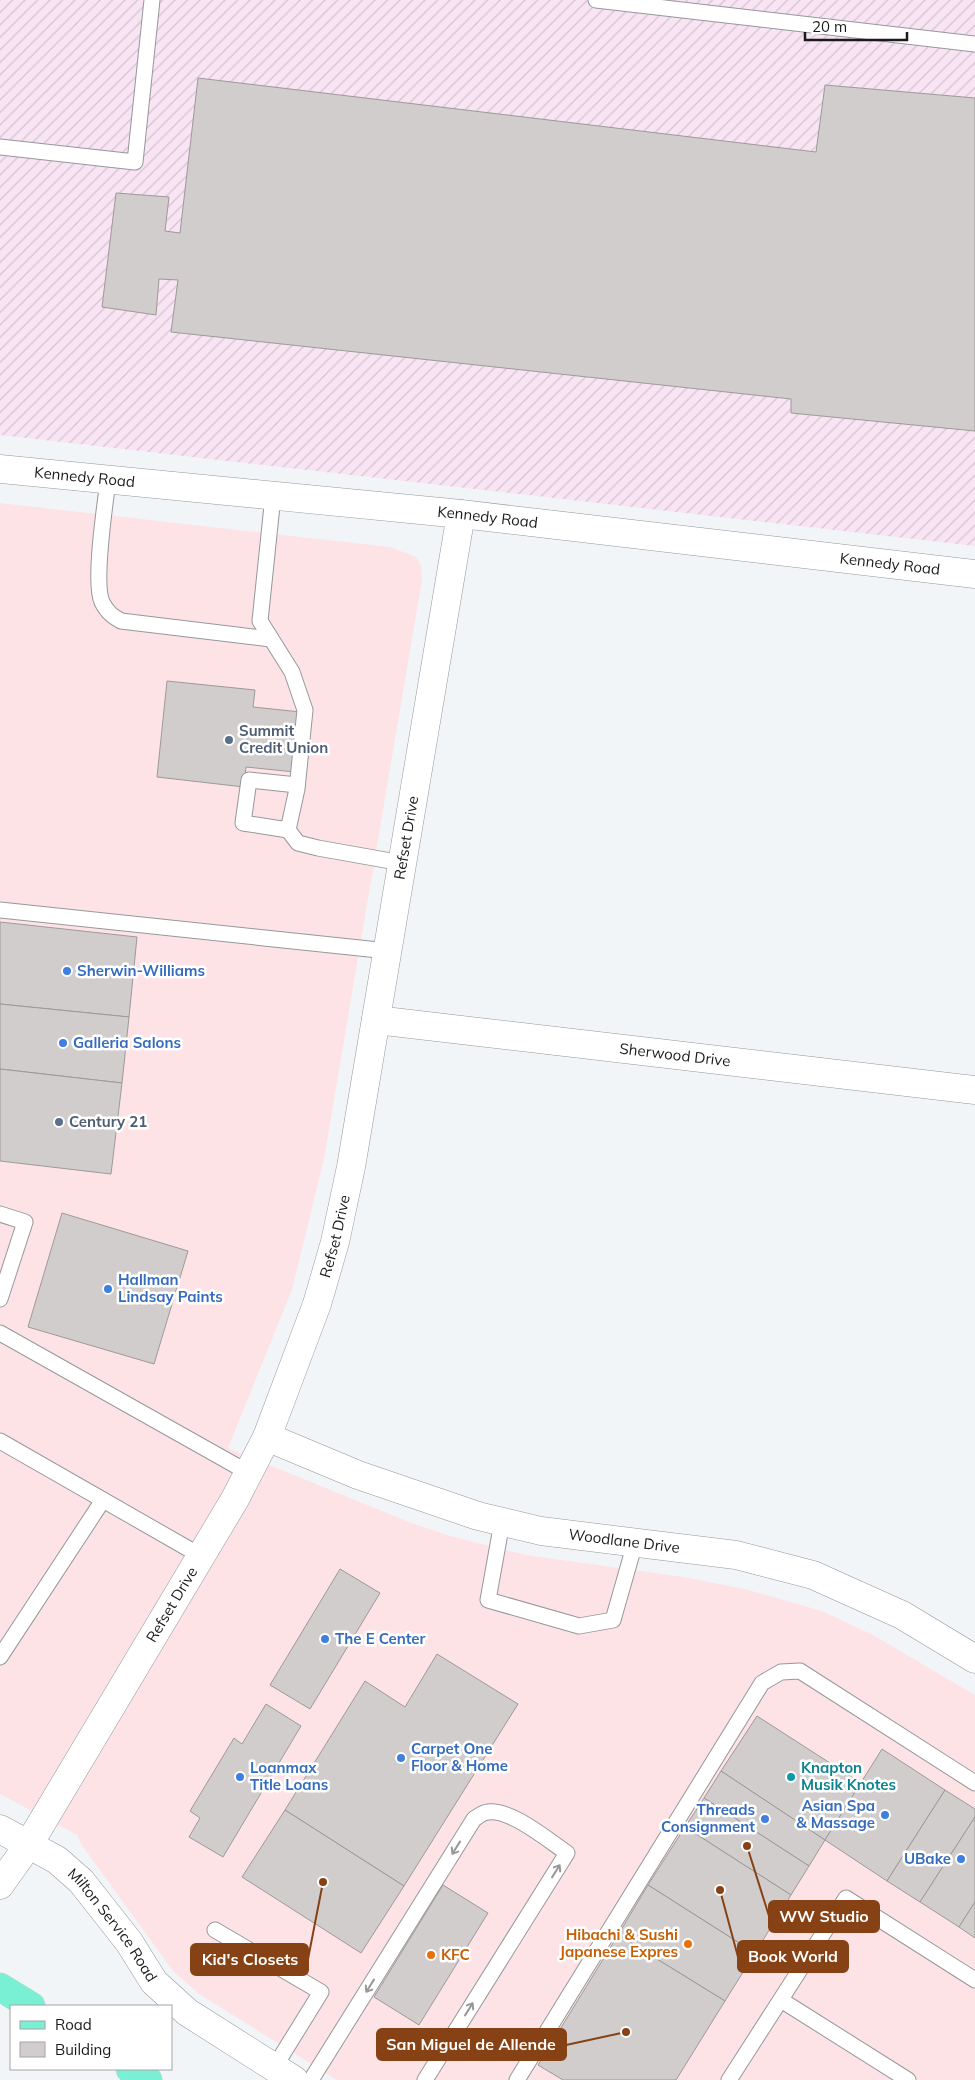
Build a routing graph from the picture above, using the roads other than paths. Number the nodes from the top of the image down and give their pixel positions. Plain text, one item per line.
1 (152, 0) edge
2 (596, 0) edge
3 (975, 44) edge
4 (0, 147) edge
5 (0, 469) edge
6 (108, 480) junction
7 (273, 496) junction
8 (461, 514) junction
9 (975, 574) edge
10 (271, 639) junction
11 (297, 785) junction
12 (288, 830) junction
13 (402, 862) junction
14 (0, 910) edge
15 (388, 951) junction
16 (376, 1020) junction
17 (975, 1090) edge
18 (0, 1214) edge
19 (0, 1299) edge
20 (0, 1333) edge
21 (267, 1436) junction
22 (0, 1441) edge
23 (249, 1473) junction
24 (103, 1500) junction
25 (502, 1522) junction
26 (634, 1543) junction
27 (201, 1556) junction
28 (0, 1657) edge
29 (975, 1659) edge
30 (975, 1782) edge
31 (0, 1829) edge
32 (29, 1844) junction
33 (0, 1885) edge
34 (215, 1930) dead end
35 (975, 1980) edge
36 (0, 1987) edge
37 (781, 2000) junction
38 (29, 2005) edge
39 (132, 2070) edge
40 (284, 2074) edge
41 (734, 2078) edge
42 (148, 2080) edge
43 (311, 2080) edge
44 (425, 2080) edge
45 (517, 2080) edge
46 (908, 2080) edge

1 - 4 lane
2 - 3 lane
5 - 6 street, Kennedy Road
6 - 7 street, Kennedy Road
6 - 10 lane
7 - 8 street, Kennedy Road
7 - 10 lane
8 - 9 street, Kennedy Road
8 - 13 street, Refset Drive
10 - 11 lane
11 - 12 lane
11 - 12 lane
12 - 13 lane
13 - 15 street, Refset Drive
14 - 15 lane
15 - 16 street, Refset Drive
16 - 17 street, Sherwood Drive
16 - 21 street, Refset Drive
18 - 19 lane
20 - 23 lane
21 - 23 street, Refset Drive
21 - 25 street, Woodlane Drive
22 - 24 lane
23 - 27 street, Refset Drive
24 - 27 lane
24 - 28 lane
25 - 26 street, Woodlane Drive
25 - 26 lane
26 - 29 street, Woodlane Drive
27 - 32 street, Refset Drive
30 - 45 lane
31 - 32 street, Milton Service Road
32 - 33 street, Refset Drive
32 - 40 street, Milton Service Road
34 - 40 lane
35 - 37 lane
36 - 38 main road
37 - 41 lane
37 - 46 lane
39 - 42 main road
44 -> 43 lane

